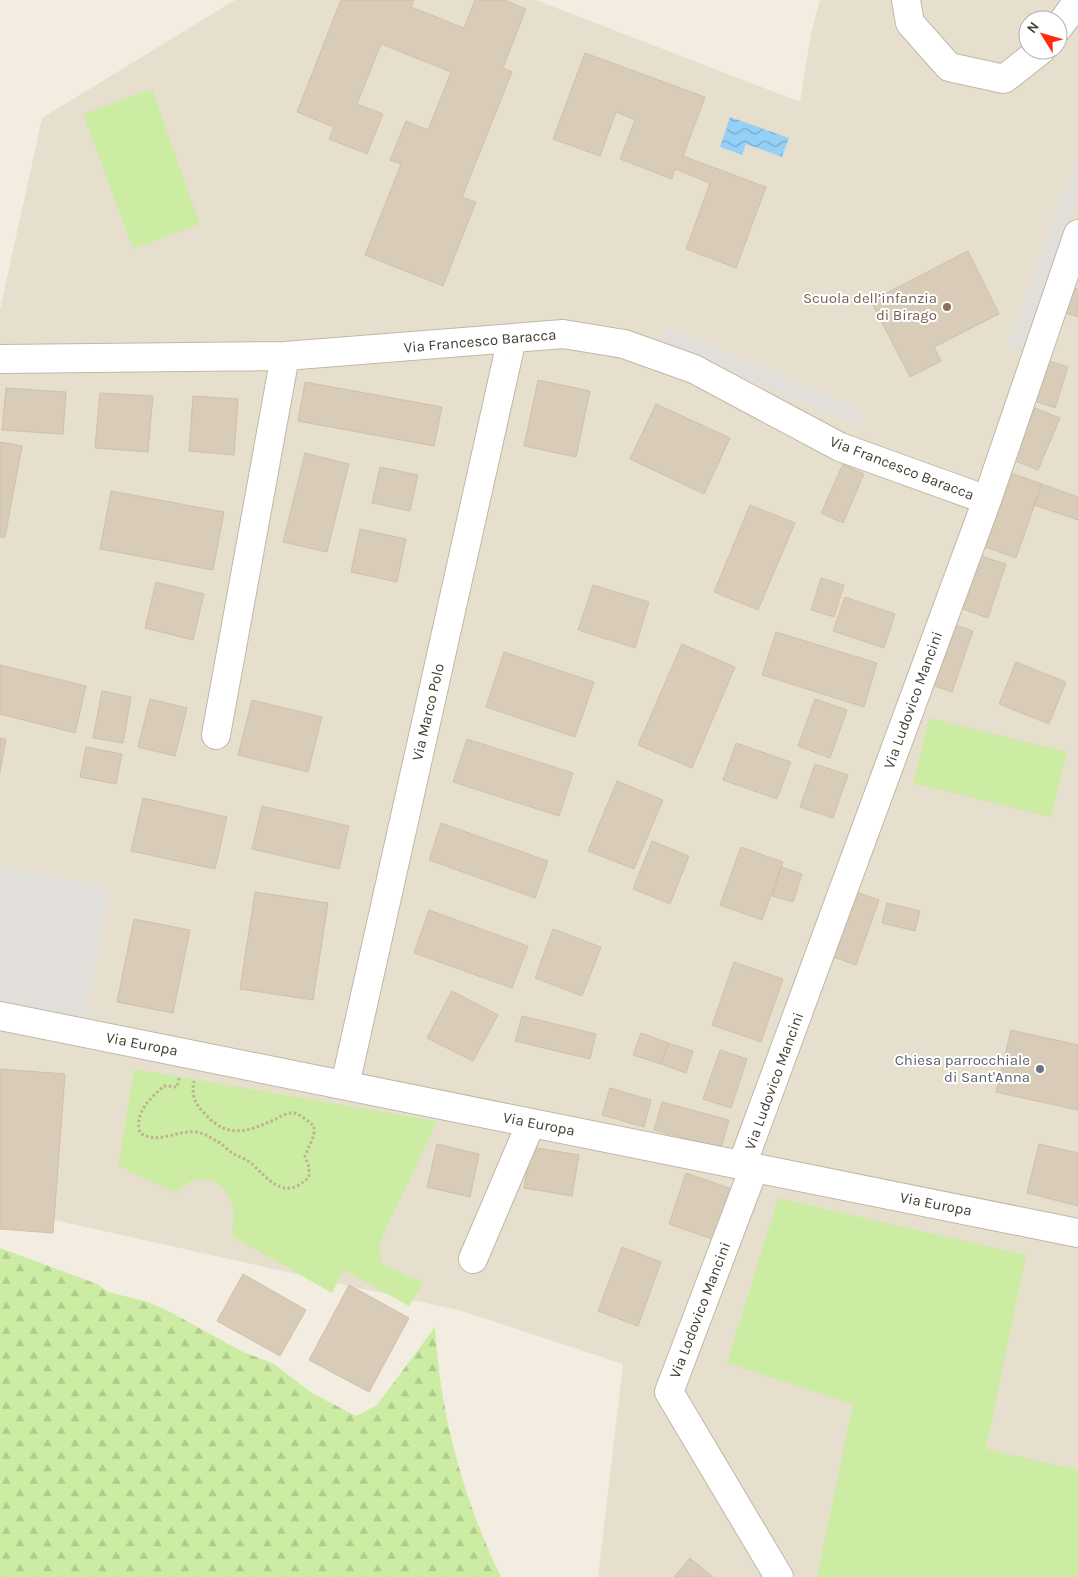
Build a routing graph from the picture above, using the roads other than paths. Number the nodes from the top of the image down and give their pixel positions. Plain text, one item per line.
1 (906, 0) edge
2 (1078, 2) edge
3 (1068, 15) edge
4 (1029, 60) edge
5 (1078, 234) edge
6 (512, 338) junction
7 (285, 356) junction
8 (0, 359) edge
9 (987, 500) junction
10 (216, 735) dead end
11 (0, 1016) edge
12 (345, 1085) junction
13 (532, 1123) junction
14 (748, 1167) junction
15 (1078, 1233) edge
16 (473, 1259) dead end
17 (779, 1577) edge

1 - 4 street
2 - 3 street
5 - 9 street, Via Ludovico Mancini
6 - 7 street, Via Francesco Baracca
6 - 9 street, Via Francesco Baracca
6 - 12 street, Via Marco Polo
7 - 8 street, Via Francesco Baracca
7 - 10 street
9 - 14 street, Via Ludovico Mancini
11 - 12 street, Via Europa
12 - 13 street, Via Europa
13 - 14 street, Via Europa
13 - 16 street
14 - 15 street, Via Europa
14 - 17 street, Via Lodovico Mancini

